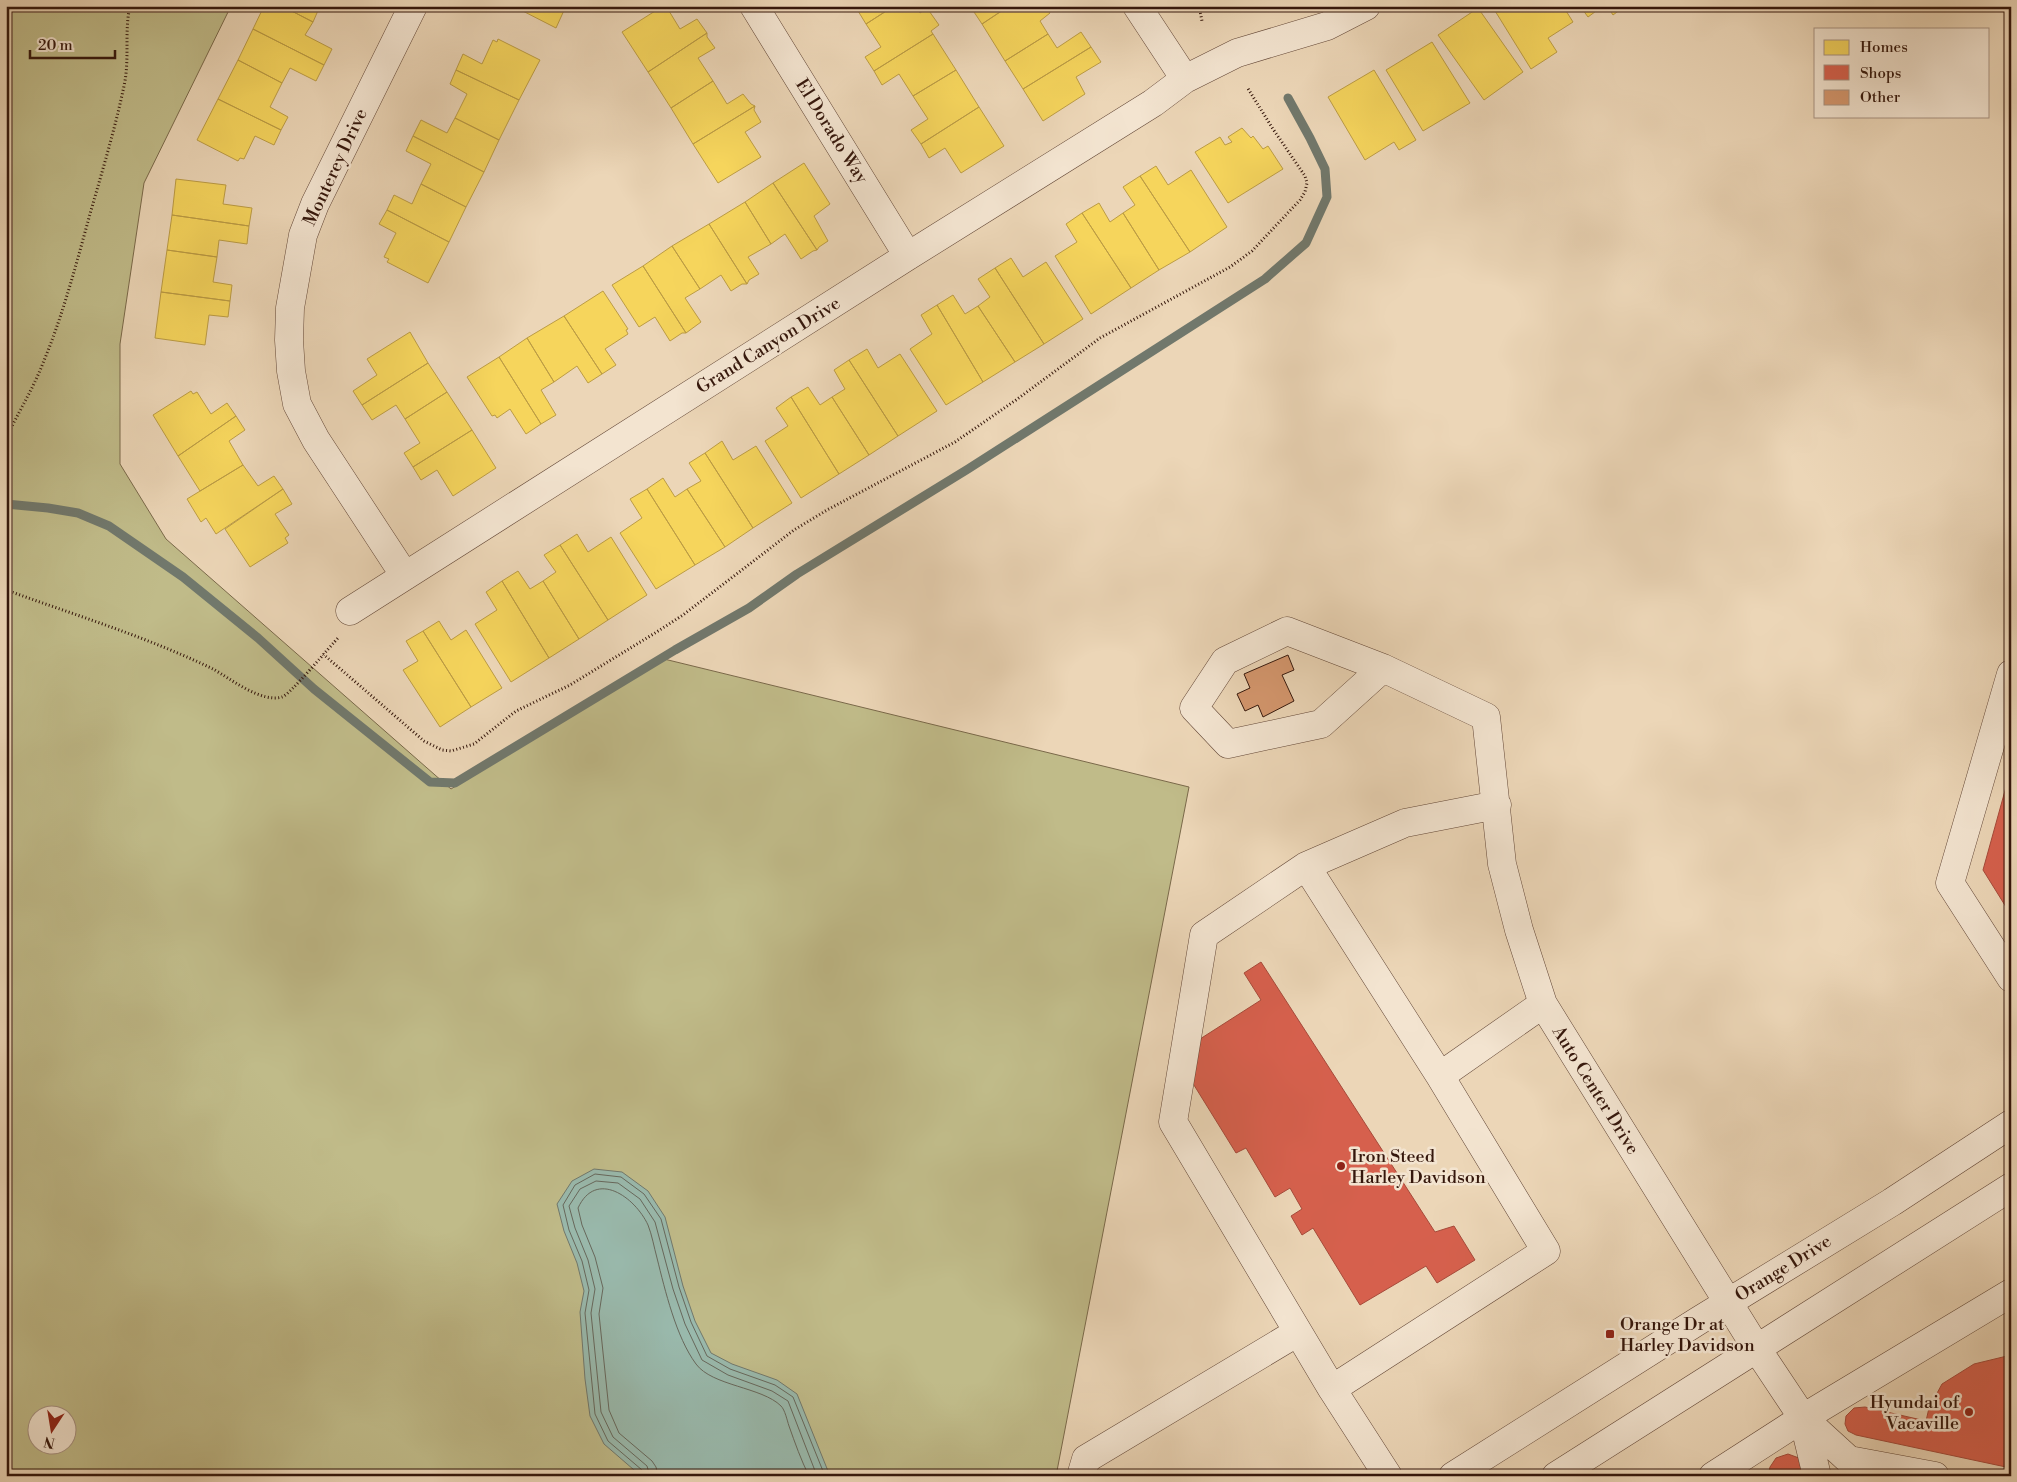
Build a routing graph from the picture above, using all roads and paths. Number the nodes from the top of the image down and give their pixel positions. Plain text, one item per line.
1 (130, 6) edge
2 (413, 6) edge
3 (754, 6) edge
4 (1137, 6) edge
5 (1199, 6) edge
6 (1366, 6) edge
7 (1202, 21) dead end
8 (1184, 79) junction
9 (1247, 87) dead end
10 (908, 256) junction
11 (6, 438) edge
12 (405, 576) junction
13 (6, 590) edge
14 (350, 611) joint
15 (323, 654) junction
16 (1383, 668) junction
17 (2011, 674) edge
18 (1497, 805) junction
19 (1306, 866) junction
20 (2011, 978) edge
21 (1543, 1004) junction
22 (1440, 1076) junction
23 (2011, 1124) edge
24 (2011, 1187) edge
25 (2011, 1293) edge
26 (1729, 1302) junction
27 (1298, 1332) junction
28 (1757, 1350) junction
29 (1332, 1389) junction
30 (1803, 1418) junction
31 (1854, 1468) edge
32 (1081, 1476) edge
33 (1388, 1476) edge
34 (1453, 1476) edge
35 (1556, 1476) edge
36 (1713, 1476) edge
37 (1817, 1476) edge
38 (1935, 1476) edge

1 - 11 path
2 - 12 street, Monterey Drive
3 - 10 street, El Dorado Way
4 - 8 street
5 - 7 path
6 - 8 street, Grand Canyon Drive
8 - 10 street, Grand Canyon Drive
9 - 15 path
10 - 12 street, Grand Canyon Drive
12 - 14 street, Grand Canyon Drive
13 - 15 path
14 - 15 path
16 - 16 street
16 - 18 street, Auto Center Drive
17 - 20 street
18 - 19 street
18 - 21 street, Auto Center Drive
19 - 22 street
19 - 27 street
21 - 22 street
21 - 26 street, Auto Center Drive
22 - 29 street
23 - 26 street, Orange Drive
24 - 28 street
25 - 30 street
26 - 28 street, Auto Center Drive
26 - 34 street, Orange Drive
27 - 29 street
27 - 32 street
28 - 30 street, Auto Center Drive
28 - 35 street
29 - 33 street
30 - 31 street
30 - 36 street
30 - 37 street
31 - 38 street

